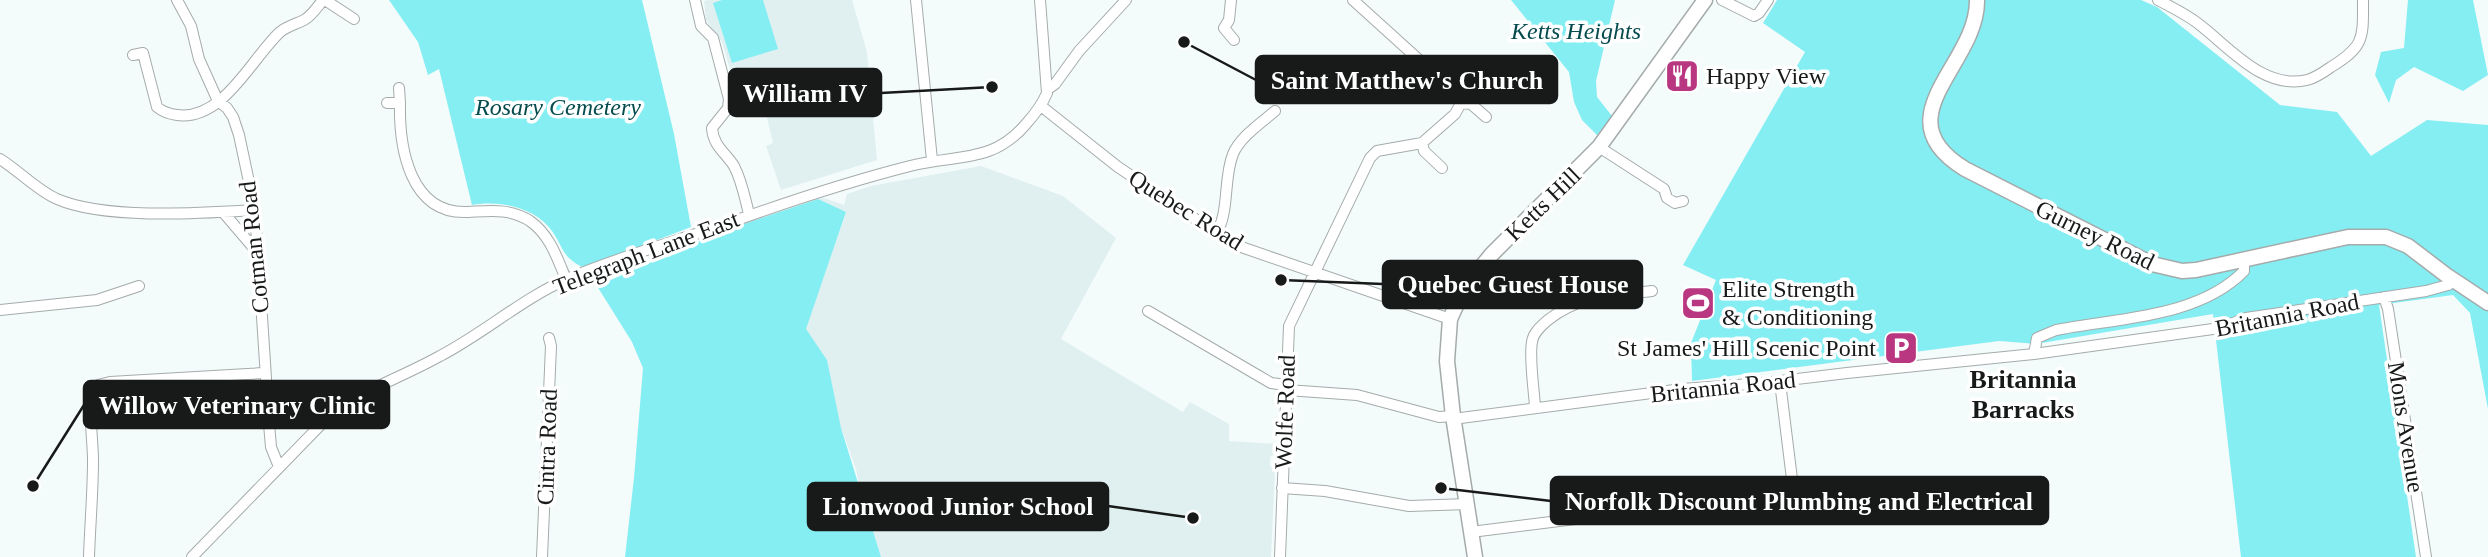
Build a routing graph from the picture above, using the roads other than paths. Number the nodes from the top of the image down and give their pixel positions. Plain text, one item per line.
1 (177, 0) edge
2 (324, 0) edge
3 (695, 0) edge
4 (916, 0) edge
5 (1040, 0) edge
6 (1126, 0) edge
7 (1231, 0) edge
8 (1353, 0) edge
9 (1705, 0) edge
10 (1722, 0) edge
11 (1768, 0) edge
12 (1977, 0) edge
13 (2158, 0) edge
14 (2364, 0) edge
15 (354, 19) dead end
16 (1234, 40) dead end
17 (139, 51) dead end
18 (399, 88) dead end
19 (1048, 89) junction
20 (218, 101) junction
21 (387, 103) dead end
22 (400, 103) junction
23 (1466, 104) junction
24 (1041, 106) junction
25 (1275, 111) dead end
26 (1486, 117) dead end
27 (1422, 143) junction
28 (1599, 147) junction
29 (0, 159) edge
30 (932, 160) junction
31 (1442, 168) dead end
32 (1683, 201) dead end
33 (255, 210) junction
34 (223, 212) junction
35 (750, 214) junction
36 (1216, 234) junction
37 (259, 247) junction
38 (2244, 259) junction
39 (1314, 272) junction
40 (566, 279) junction
41 (2454, 281) junction
42 (139, 286) dead end
43 (1652, 291) dead end
44 (2384, 297) junction
45 (2488, 303) edge
46 (0, 310) edge
47 (1148, 311) dead end
48 (1450, 318) junction
49 (549, 338) dead end
50 (2034, 354) junction
51 (264, 373) junction
52 (1780, 382) junction
53 (1287, 388) junction
54 (1535, 407) junction
55 (1454, 422) junction
56 (279, 467) junction
57 (1282, 488) junction
58 (1468, 503) junction
59 (1471, 532) junction
60 (89, 557) edge
61 (192, 557) edge
62 (542, 557) edge
63 (1280, 557) edge
64 (1475, 557) edge
65 (2426, 557) edge

1 - 20 street, Cotman Road
2 - 15 street
2 - 20 street
3 - 35 street
4 - 30 street
5 - 19 street
6 - 19 street
7 - 16 street
8 - 23 street
9 - 28 street, Ketts Hill
10 - 11 street
12 - 38 street, Gurney Road
13 - 14 street
17 - 20 street
18 - 22 street
19 - 24 street
20 - 33 street, Cotman Road
21 - 22 street
22 - 40 street
23 - 26 street
23 - 27 street
24 - 30 street, Telegraph Lane East
24 - 36 street, Quebec Road
25 - 36 street
27 - 31 street
27 - 39 street, Wolfe Road
28 - 32 street
28 - 48 street, Ketts Hill
29 - 34 street
30 - 35 street, Telegraph Lane East
33 - 34 street
33 - 37 street, Cotman Road
34 - 37 street
35 - 40 street, Telegraph Lane East
36 - 39 street, Quebec Road
37 - 51 street, Cotman Road
38 - 41 street, Gurney Road
38 - 50 street, Britannia Road
39 - 48 street, Quebec Road
39 - 53 street, Wolfe Road
40 - 56 street, Telegraph Lane East
41 - 44 street, Britannia Road
41 - 45 street, Gurney Road
42 - 46 street
43 - 54 street
44 - 50 street, Britannia Road
44 - 65 street, Mons Avenue
47 - 53 street, Britannia Road
48 - 55 street, Ketts Hill
49 - 62 street, Cintra Road
50 - 52 street, Britannia Road
51 - 56 street, Cotman Road
51 - 60 street
52 - 54 street, Britannia Road
52 - 59 street
53 - 55 street, Britannia Road
53 - 57 street, Wolfe Road
54 - 55 street, Britannia Road
55 - 58 street, Ketts Hill
56 - 61 street, Telegraph Lane East
57 - 58 street
57 - 63 street, Wolfe Road
58 - 59 street, Ketts Hill
59 - 64 street, Ketts Hill

